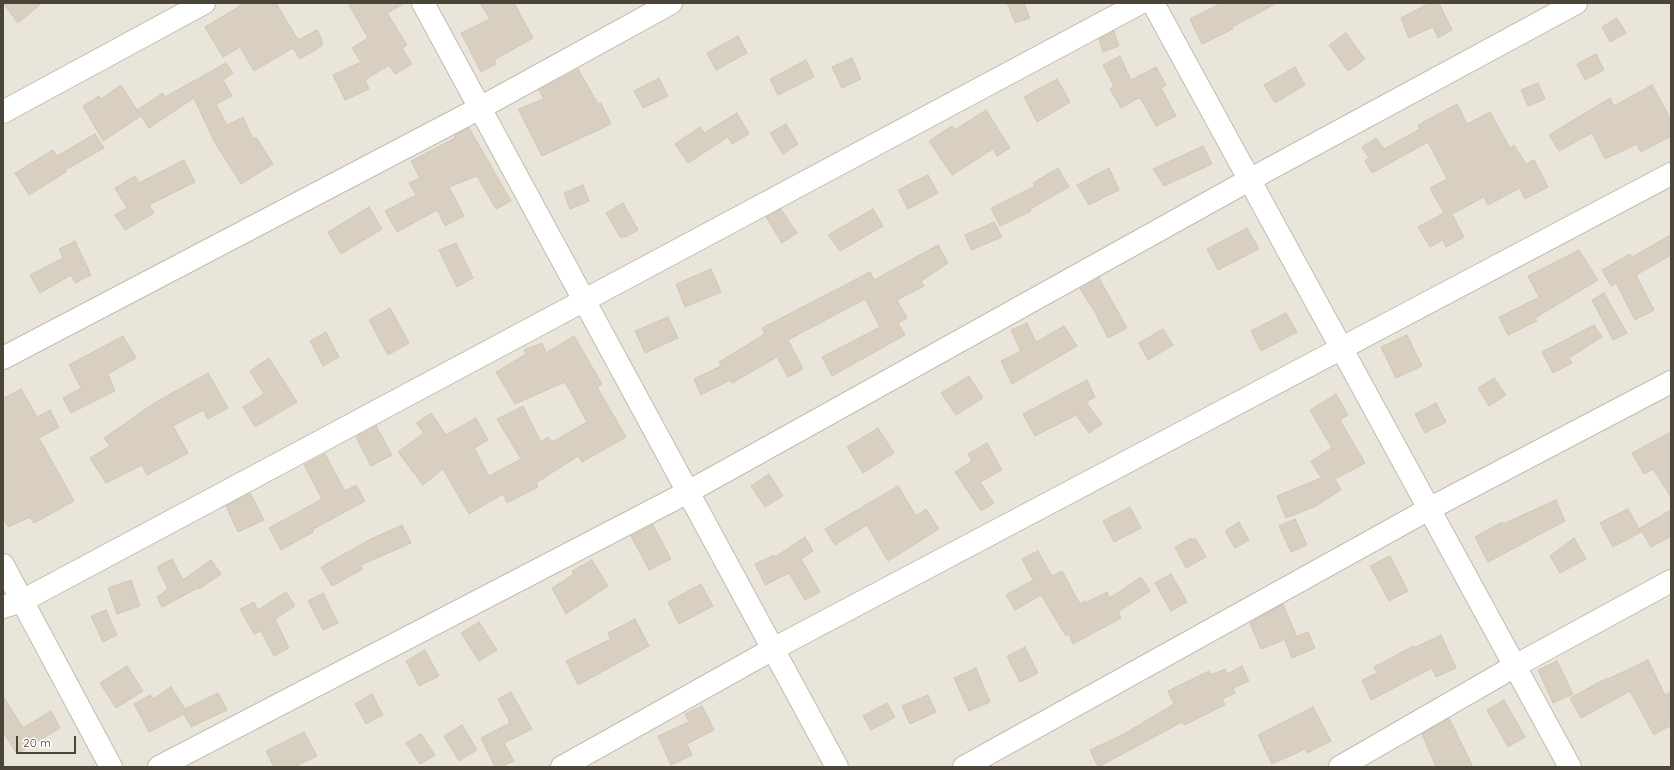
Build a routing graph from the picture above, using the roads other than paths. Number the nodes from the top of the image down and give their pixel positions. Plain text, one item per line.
1 (204, 3) edge
2 (423, 3) edge
3 (671, 3) edge
4 (1140, 3) edge
5 (1153, 3) edge
6 (1576, 3) edge
7 (480, 108) junction
8 (3, 112) edge
9 (1671, 174) edge
10 (1249, 180) junction
11 (584, 300) junction
12 (1341, 348) junction
13 (3, 358) edge
14 (1671, 382) edge
15 (688, 492) junction
16 (1429, 509) junction
17 (3, 565) edge
18 (1671, 581) edge
19 (12, 604) edge
20 (773, 649) junction
21 (1515, 666) junction
22 (111, 767) edge
23 (159, 767) edge
24 (562, 767) edge
25 (837, 767) edge
26 (964, 767) edge
27 (1340, 767) edge
28 (1570, 767) edge

1 - 8 street
2 - 7 street
3 - 7 street
4 - 11 street
5 - 10 street
6 - 10 street
7 - 11 street
7 - 13 street
9 - 12 street
10 - 12 street
10 - 15 street
11 - 15 street
11 - 19 street
12 - 16 street
12 - 20 street
14 - 16 street
15 - 20 street
15 - 23 street
16 - 21 street
16 - 26 street
17 - 19 street
18 - 21 street
19 - 22 street
20 - 24 street
20 - 25 street
21 - 27 street
21 - 28 street

